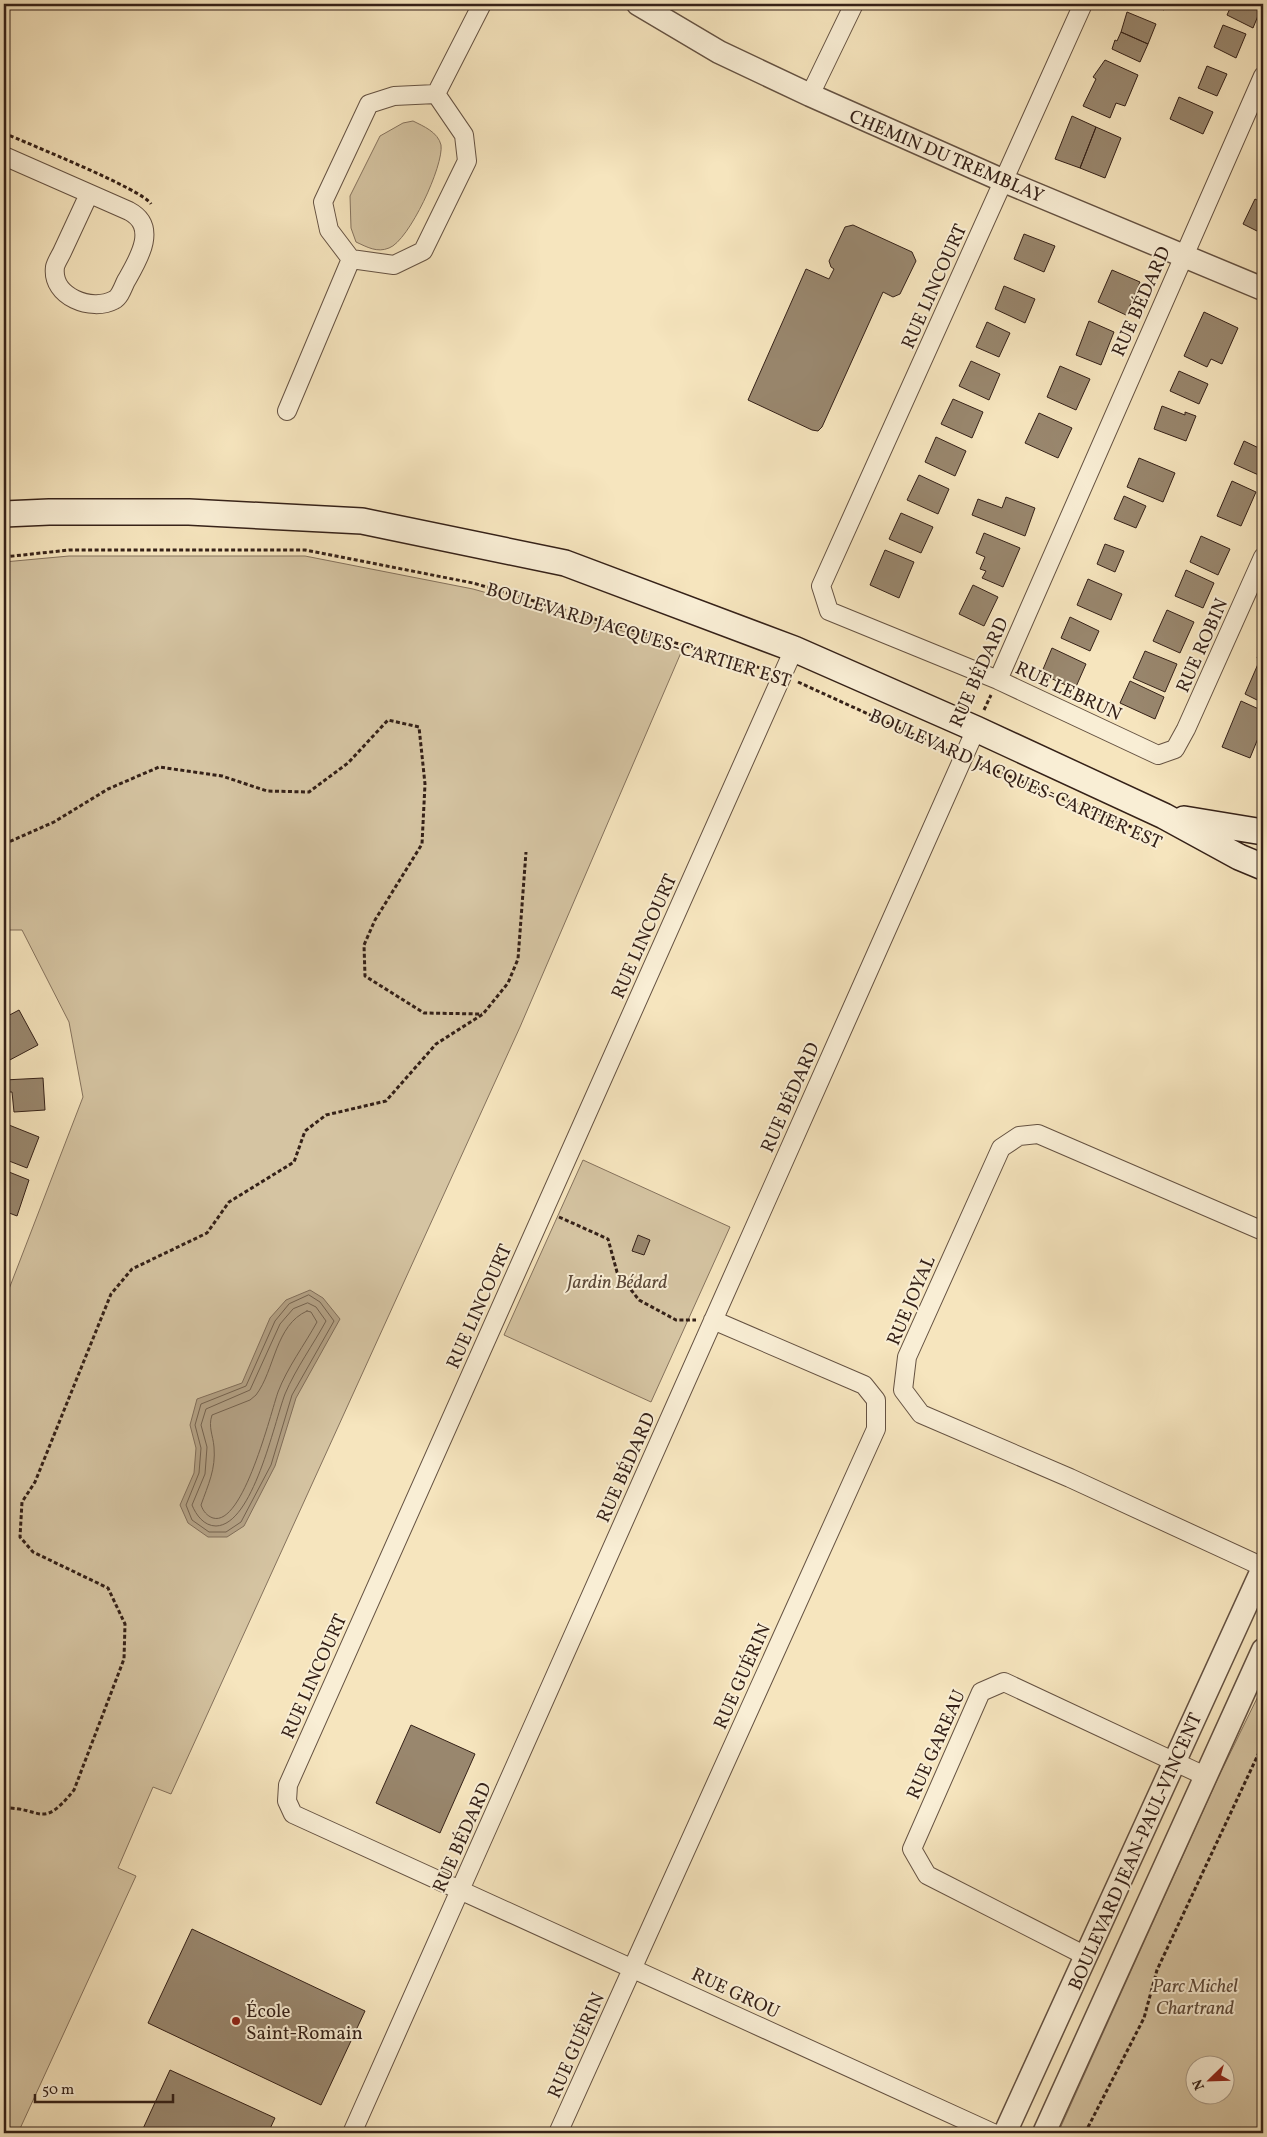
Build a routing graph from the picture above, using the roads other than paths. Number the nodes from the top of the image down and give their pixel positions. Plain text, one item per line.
1 (482, 4) edge
2 (638, 4) edge
3 (854, 4) edge
4 (1083, 4) edge
5 (1263, 76) edge
6 (436, 94) junction
7 (810, 96) junction
8 (4, 156) edge
9 (1004, 181) junction
10 (89, 194) junction
11 (1184, 255) junction
12 (351, 259) junction
13 (1263, 289) edge
14 (287, 411) dead end
15 (4, 514) edge
16 (1263, 557) edge
17 (821, 586) joint
18 (794, 649) junction
19 (998, 680) junction
20 (976, 729) junction
21 (1176, 749) joint
22 (1164, 816) junction
23 (1263, 832) edge
24 (1263, 867) edge
25 (1263, 1231) edge
26 (714, 1320) junction
27 (1263, 1568) edge
28 (1263, 1650) edge
29 (1174, 1762) junction
30 (1205, 1776) junction
31 (461, 1889) junction
32 (1086, 1956) junction
33 (633, 1968) junction
34 (352, 2133) edge
35 (558, 2133) edge
36 (994, 2133) edge
37 (1005, 2133) edge
38 (1044, 2133) edge

1 - 6 street
2 - 7 street, CHEMIN DU TREMBLAY
3 - 7 street
4 - 9 street, RUE LINCOURT
5 - 11 street, RUE BÉDARD
6 - 12 street
6 - 12 street
7 - 9 street, CHEMIN DU TREMBLAY
8 - 10 street
9 - 11 street, CHEMIN DU TREMBLAY
9 - 17 street, RUE LINCOURT
10 - 10 street
11 - 13 street, CHEMIN DU TREMBLAY
11 - 19 street, RUE BÉDARD
12 - 14 street
15 - 18 main road, BOULEVARD JACQUES-CARTIER EST
16 - 21 street, RUE ROBIN
17 - 19 street, RUE LEBRUN
18 - 20 main road, BOULEVARD JACQUES-CARTIER EST
18 - 31 street, RUE LINCOURT
19 - 21 street, RUE LEBRUN
20 - 22 main road, BOULEVARD JACQUES-CARTIER EST
20 - 26 street, RUE BÉDARD
22 - 23 main road, BOULEVARD JACQUES-CARTIER EST
22 - 24 main road, BOULEVARD JACQUES-CARTIER EST
25 - 27 street, RUE JOYAL
26 - 31 street, RUE BÉDARD
26 - 33 street, RUE GUÉRIN
27 - 29 street, BOULEVARD JEAN-PAUL-VINCENT
28 - 30 street, BOULEVARD JEAN-PAUL-VINCENT
29 - 30 street, RUE GAREAU
29 - 32 street, BOULEVARD JEAN-PAUL-VINCENT
29 - 32 street, RUE GAREAU
30 - 38 street, BOULEVARD JEAN-PAUL-VINCENT
31 - 33 street, RUE GROU
31 - 34 street, RUE BÉDARD
32 - 37 street, BOULEVARD JEAN-PAUL-VINCENT
33 - 35 street, RUE GUÉRIN
33 - 36 street, RUE GROU

